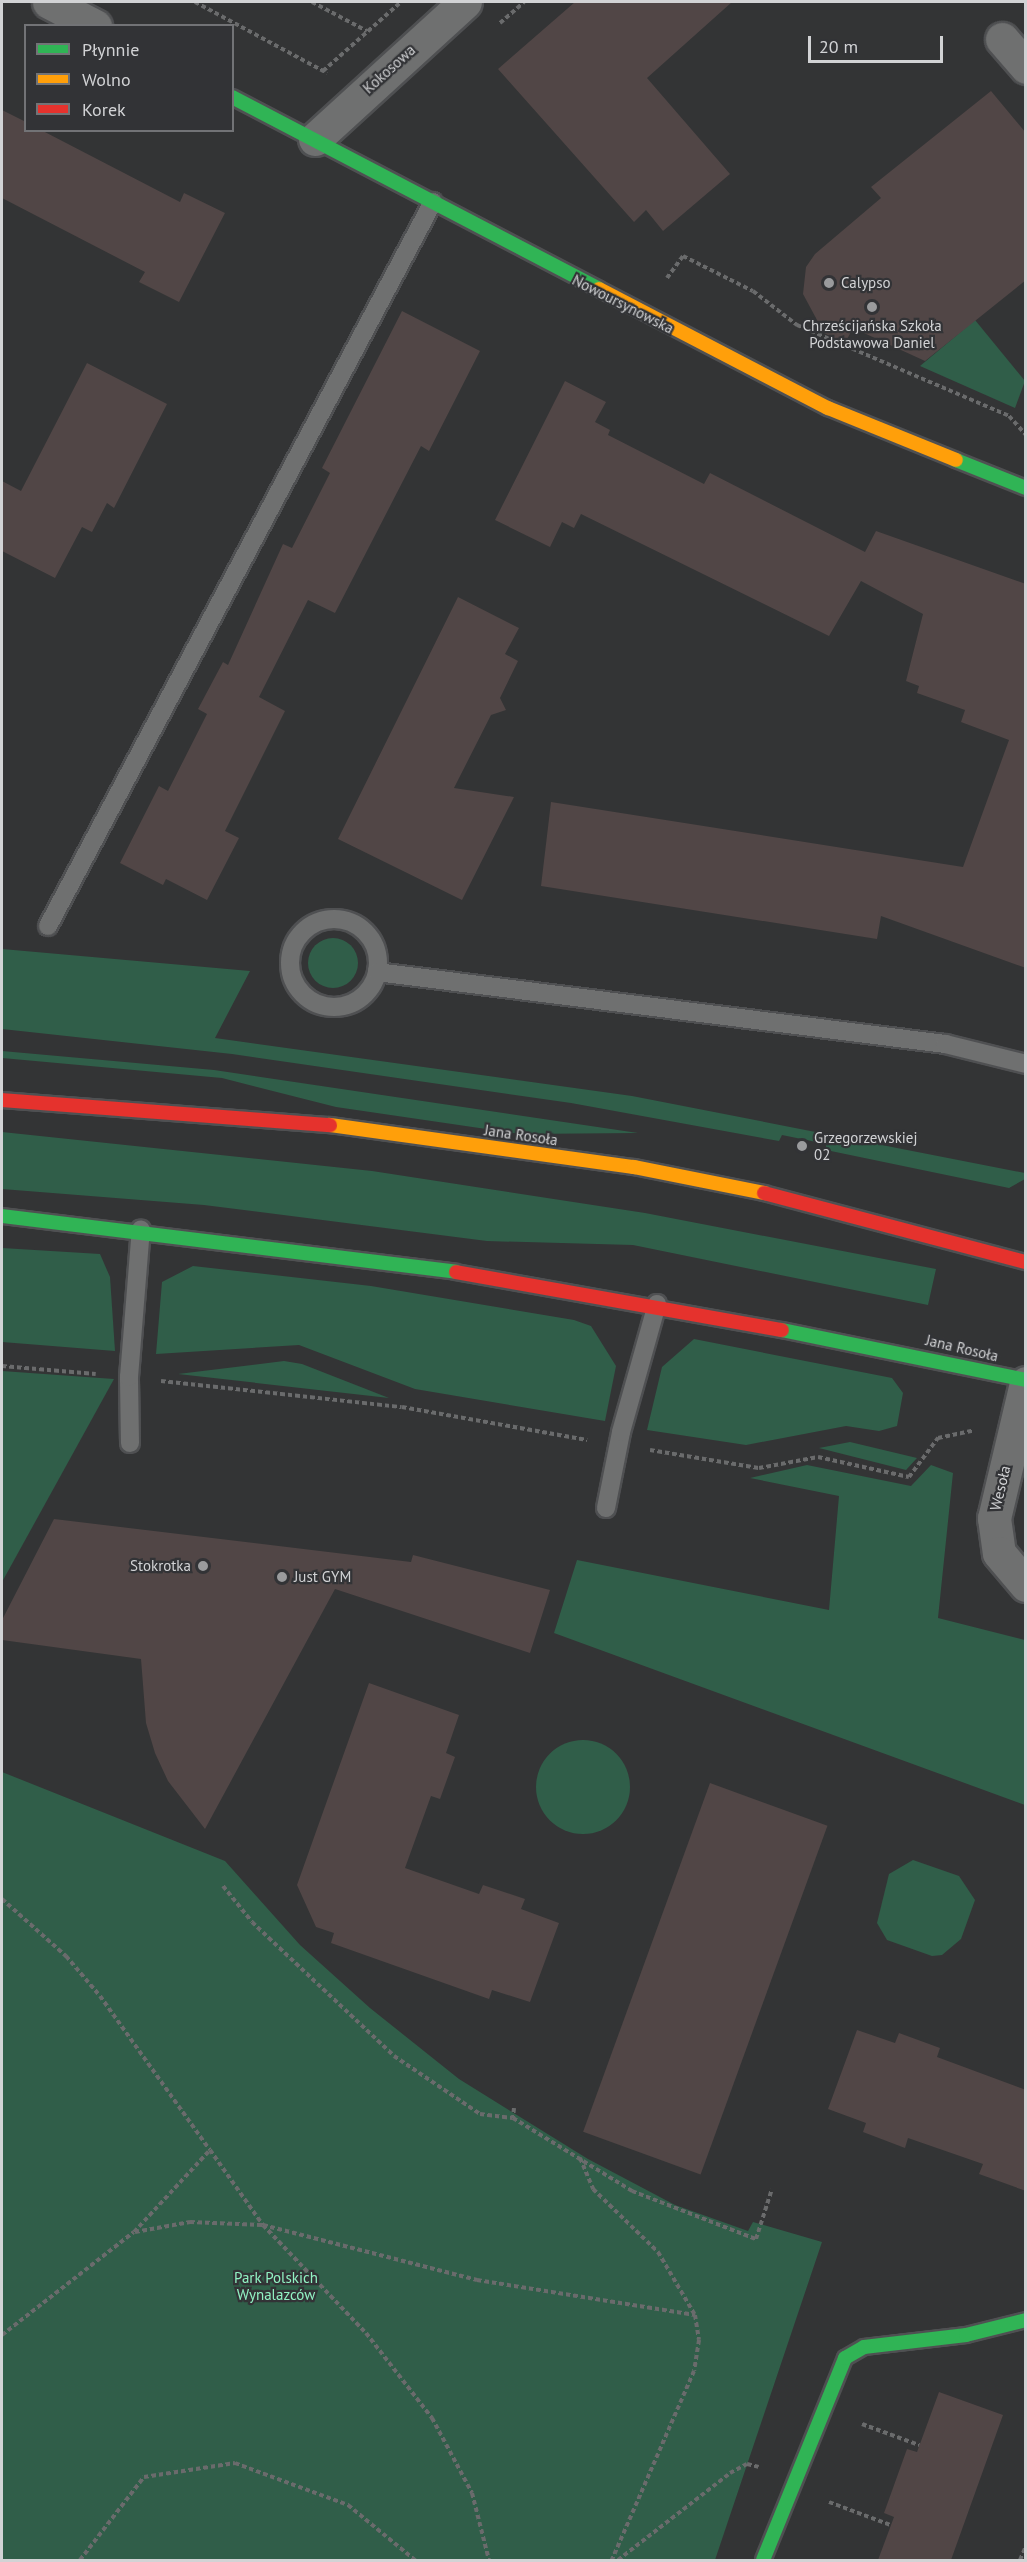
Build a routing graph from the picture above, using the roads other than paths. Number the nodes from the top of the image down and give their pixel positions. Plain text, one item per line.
1 (49, 2) edge
2 (465, 2) edge
3 (91, 24) edge
4 (1002, 39) dead end
5 (1026, 67) edge
6 (234, 98) edge
7 (315, 139) junction
8 (433, 202) junction
9 (1026, 488) edge
10 (48, 927) dead end
11 (377, 972) junction
12 (1026, 1064) edge
13 (2, 1100) edge
14 (2, 1216) edge
15 (141, 1229) junction
16 (1026, 1262) edge
17 (657, 1304) junction
18 (1026, 1382) edge
19 (130, 1443) dead end
20 (606, 1508) dead end
21 (1026, 1585) edge
22 (1026, 2320) edge
23 (764, 2560) edge

1 - 3 street
2 - 7 street, Kokosowa
4 - 5 street
6 - 7 main road, Nowoursynowska
7 - 8 main road, Nowoursynowska
8 - 9 main road, Nowoursynowska
8 - 10 lane
11 - 11 lane
11 - 12 lane
13 - 16 main road, Jana Rosoła
14 - 15 main road, Jana Rosoła
15 - 17 main road, Jana Rosoła
15 - 19 lane
17 - 18 main road, Jana Rosoła
17 - 20 lane
18 - 21 street, Wesoła
22 - 23 main road

